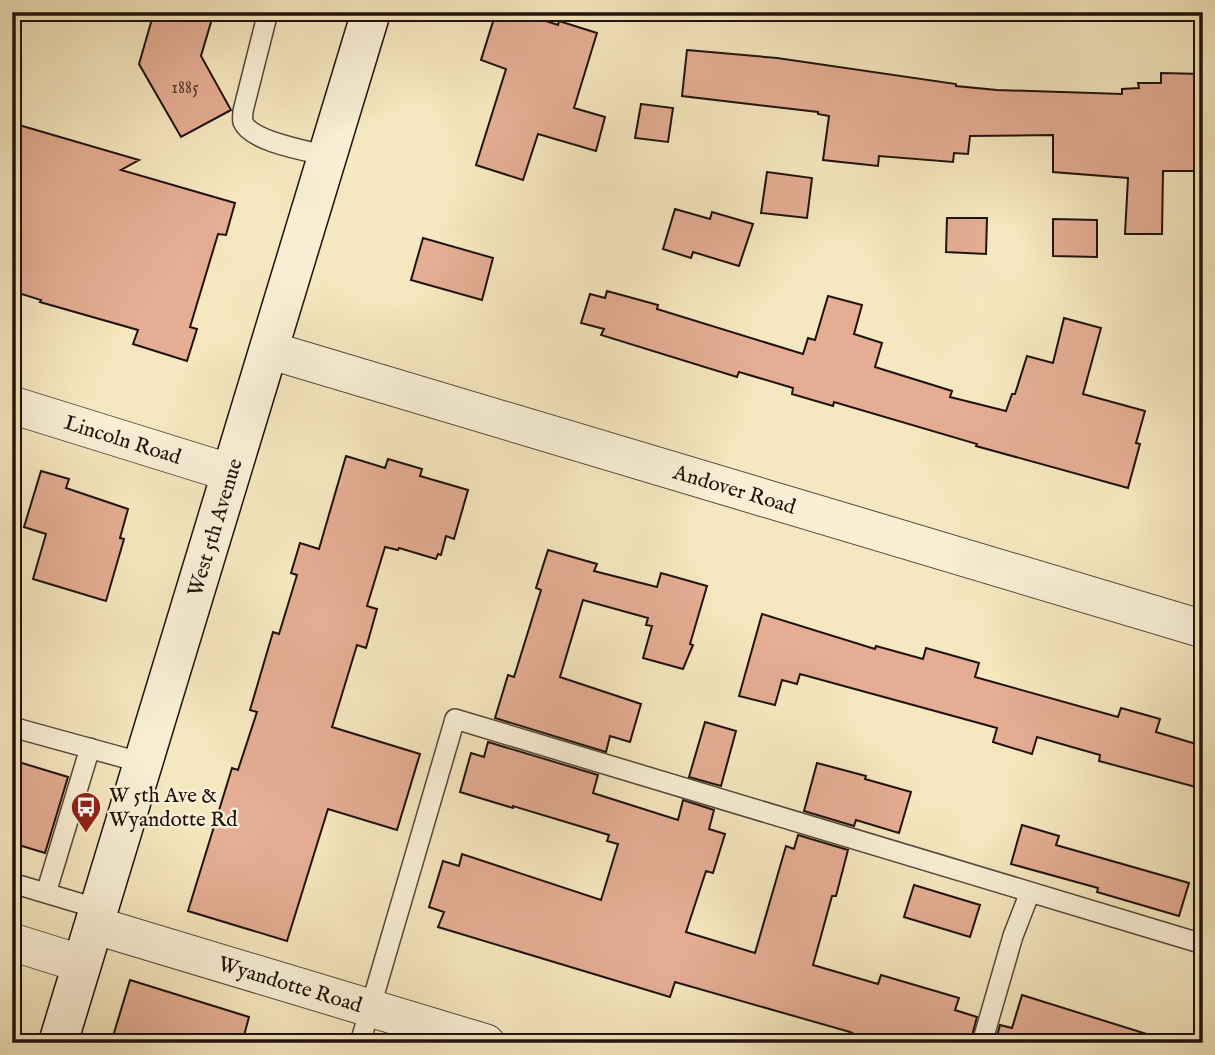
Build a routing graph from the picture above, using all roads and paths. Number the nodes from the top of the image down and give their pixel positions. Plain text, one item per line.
1 (268, 12) edge
2 (371, 12) edge
3 (328, 156) junction
4 (269, 350) junction
5 (12, 405) edge
6 (231, 473) junction
7 (1203, 629) edge
8 (12, 727) edge
9 (90, 748) junction
10 (143, 763) junction
11 (12, 883) edge
12 (1030, 892) junction
13 (46, 893) junction
14 (97, 917) junction
15 (12, 942) edge
16 (1203, 944) edge
17 (82, 964) junction
18 (370, 1008) junction
19 (58, 1043) edge
20 (360, 1043) edge
21 (486, 1043) edge
22 (982, 1043) edge

1 - 3 lane
2 - 3 main road, West 5th Avenue
3 - 4 main road, West 5th Avenue
4 - 6 main road, West 5th Avenue
4 - 7 street, Andover Road
5 - 6 street, Lincoln Road
6 - 10 main road, West 5th Avenue
8 - 9 lane
9 - 10 lane
9 - 13 lane
10 - 14 main road, West 5th Avenue
11 - 13 lane
12 - 16 lane
12 - 18 lane
12 - 22 lane
13 - 14 lane
14 - 17 main road, West 5th Avenue
14 - 18 street, Wyandotte Road
15 - 17 street
17 - 19 main road, West 5th Avenue
18 - 20 lane
18 - 21 street, Wyandotte Road

